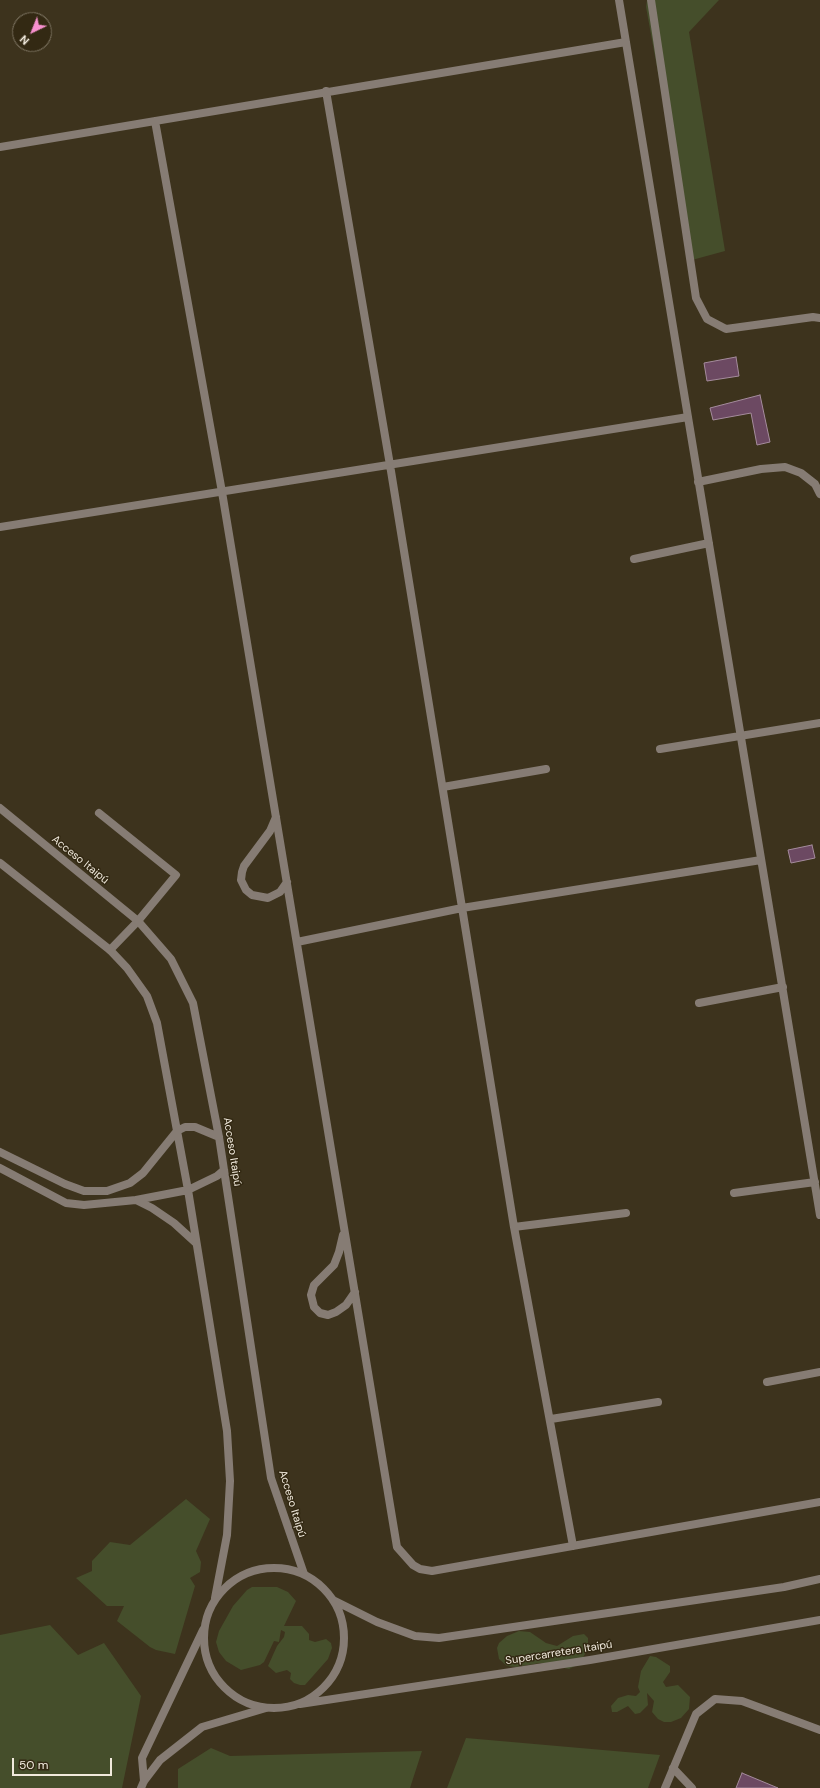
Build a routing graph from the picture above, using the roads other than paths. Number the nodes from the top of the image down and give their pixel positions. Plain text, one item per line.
1 (619, 0) edge
2 (651, 0) edge
3 (626, 42) junction
4 (326, 92) junction
5 (155, 121) junction
6 (0, 146) edge
7 (820, 318) edge
8 (688, 417) junction
9 (390, 465) junction
10 (698, 482) junction
11 (222, 492) junction
12 (820, 494) edge
13 (0, 528) edge
14 (709, 543) junction
15 (634, 559) dead end
16 (820, 723) edge
17 (741, 736) junction
18 (660, 749) dead end
19 (546, 769) dead end
20 (442, 786) junction
21 (0, 808) edge
22 (99, 813) dead end
23 (276, 816) junction
24 (761, 860) junction
25 (0, 864) edge
26 (287, 882) junction
27 (462, 908) junction
28 (138, 921) junction
29 (297, 942) junction
30 (110, 950) junction
31 (783, 988) junction
32 (699, 1003) dead end
33 (177, 1131) junction
34 (219, 1137) junction
35 (0, 1152) edge
36 (0, 1168) edge
37 (224, 1170) junction
38 (815, 1182) junction
39 (188, 1190) junction
40 (734, 1193) dead end
41 (136, 1200) junction
42 (820, 1211) edge
43 (626, 1213) dead end
44 (514, 1227) junction
45 (345, 1231) junction
46 (196, 1243) junction
47 (355, 1292) junction
48 (820, 1372) edge
49 (767, 1382) dead end
50 (658, 1402) dead end
51 (551, 1418) junction
52 (820, 1502) edge
53 (573, 1546) junction
54 (304, 1574) junction
55 (820, 1579) edge
56 (215, 1598) junction
57 (333, 1600) junction
58 (820, 1620) edge
59 (203, 1630) junction
60 (300, 1704) junction
61 (266, 1708) junction
62 (820, 1730) edge
63 (673, 1768) junction
64 (143, 1785) edge
65 (665, 1788) edge
66 (692, 1788) edge

1 - 3 street
2 - 7 street
3 - 4 street
3 - 8 street
4 - 5 street
4 - 9 street
5 - 6 street
5 - 11 street
8 - 9 street
8 - 10 street
9 - 11 street
9 - 20 street
10 - 12 street
10 - 14 street
11 - 13 street
11 - 23 street
14 - 15 street
14 - 17 street
16 - 17 street
17 - 18 street
17 - 24 street
19 - 20 street
20 - 27 street
21 - 28 street, Acceso Itaipú
22 - 28 street
23 - 26 street
23 - 26 street
24 - 27 street
24 - 31 street
25 - 30 street
26 - 29 street
27 - 29 street
27 - 44 street
28 - 30 street
28 - 34 street, Acceso Itaipú
29 - 45 street
30 - 33 street
31 - 32 street
31 - 38 street
33 - 34 street
33 - 35 street
33 - 39 street
34 - 37 street, Acceso Itaipú
36 - 41 street
37 - 39 street
37 - 54 street, Acceso Itaipú
38 - 40 street
38 - 42 street
39 - 41 street
39 - 46 street
41 - 46 street
43 - 44 street
44 - 51 street
45 - 47 street
45 - 47 street
46 - 56 street
47 - 53 street
48 - 49 street
50 - 51 street
51 - 53 street
52 - 53 street
54 - 56 street, Supercarretera Itaipú
54 - 57 street, Supercarretera Itaipú
55 - 57 street, Supercarretera Itaipú
56 - 59 street, Supercarretera Itaipú
57 - 60 street, Supercarretera Itaipú
58 - 60 street, Supercarretera Itaipú
59 - 61 street, Supercarretera Itaipú
59 - 64 street
60 - 61 street, Supercarretera Itaipú
61 - 64 street
62 - 63 street
63 - 65 street
63 - 66 street

